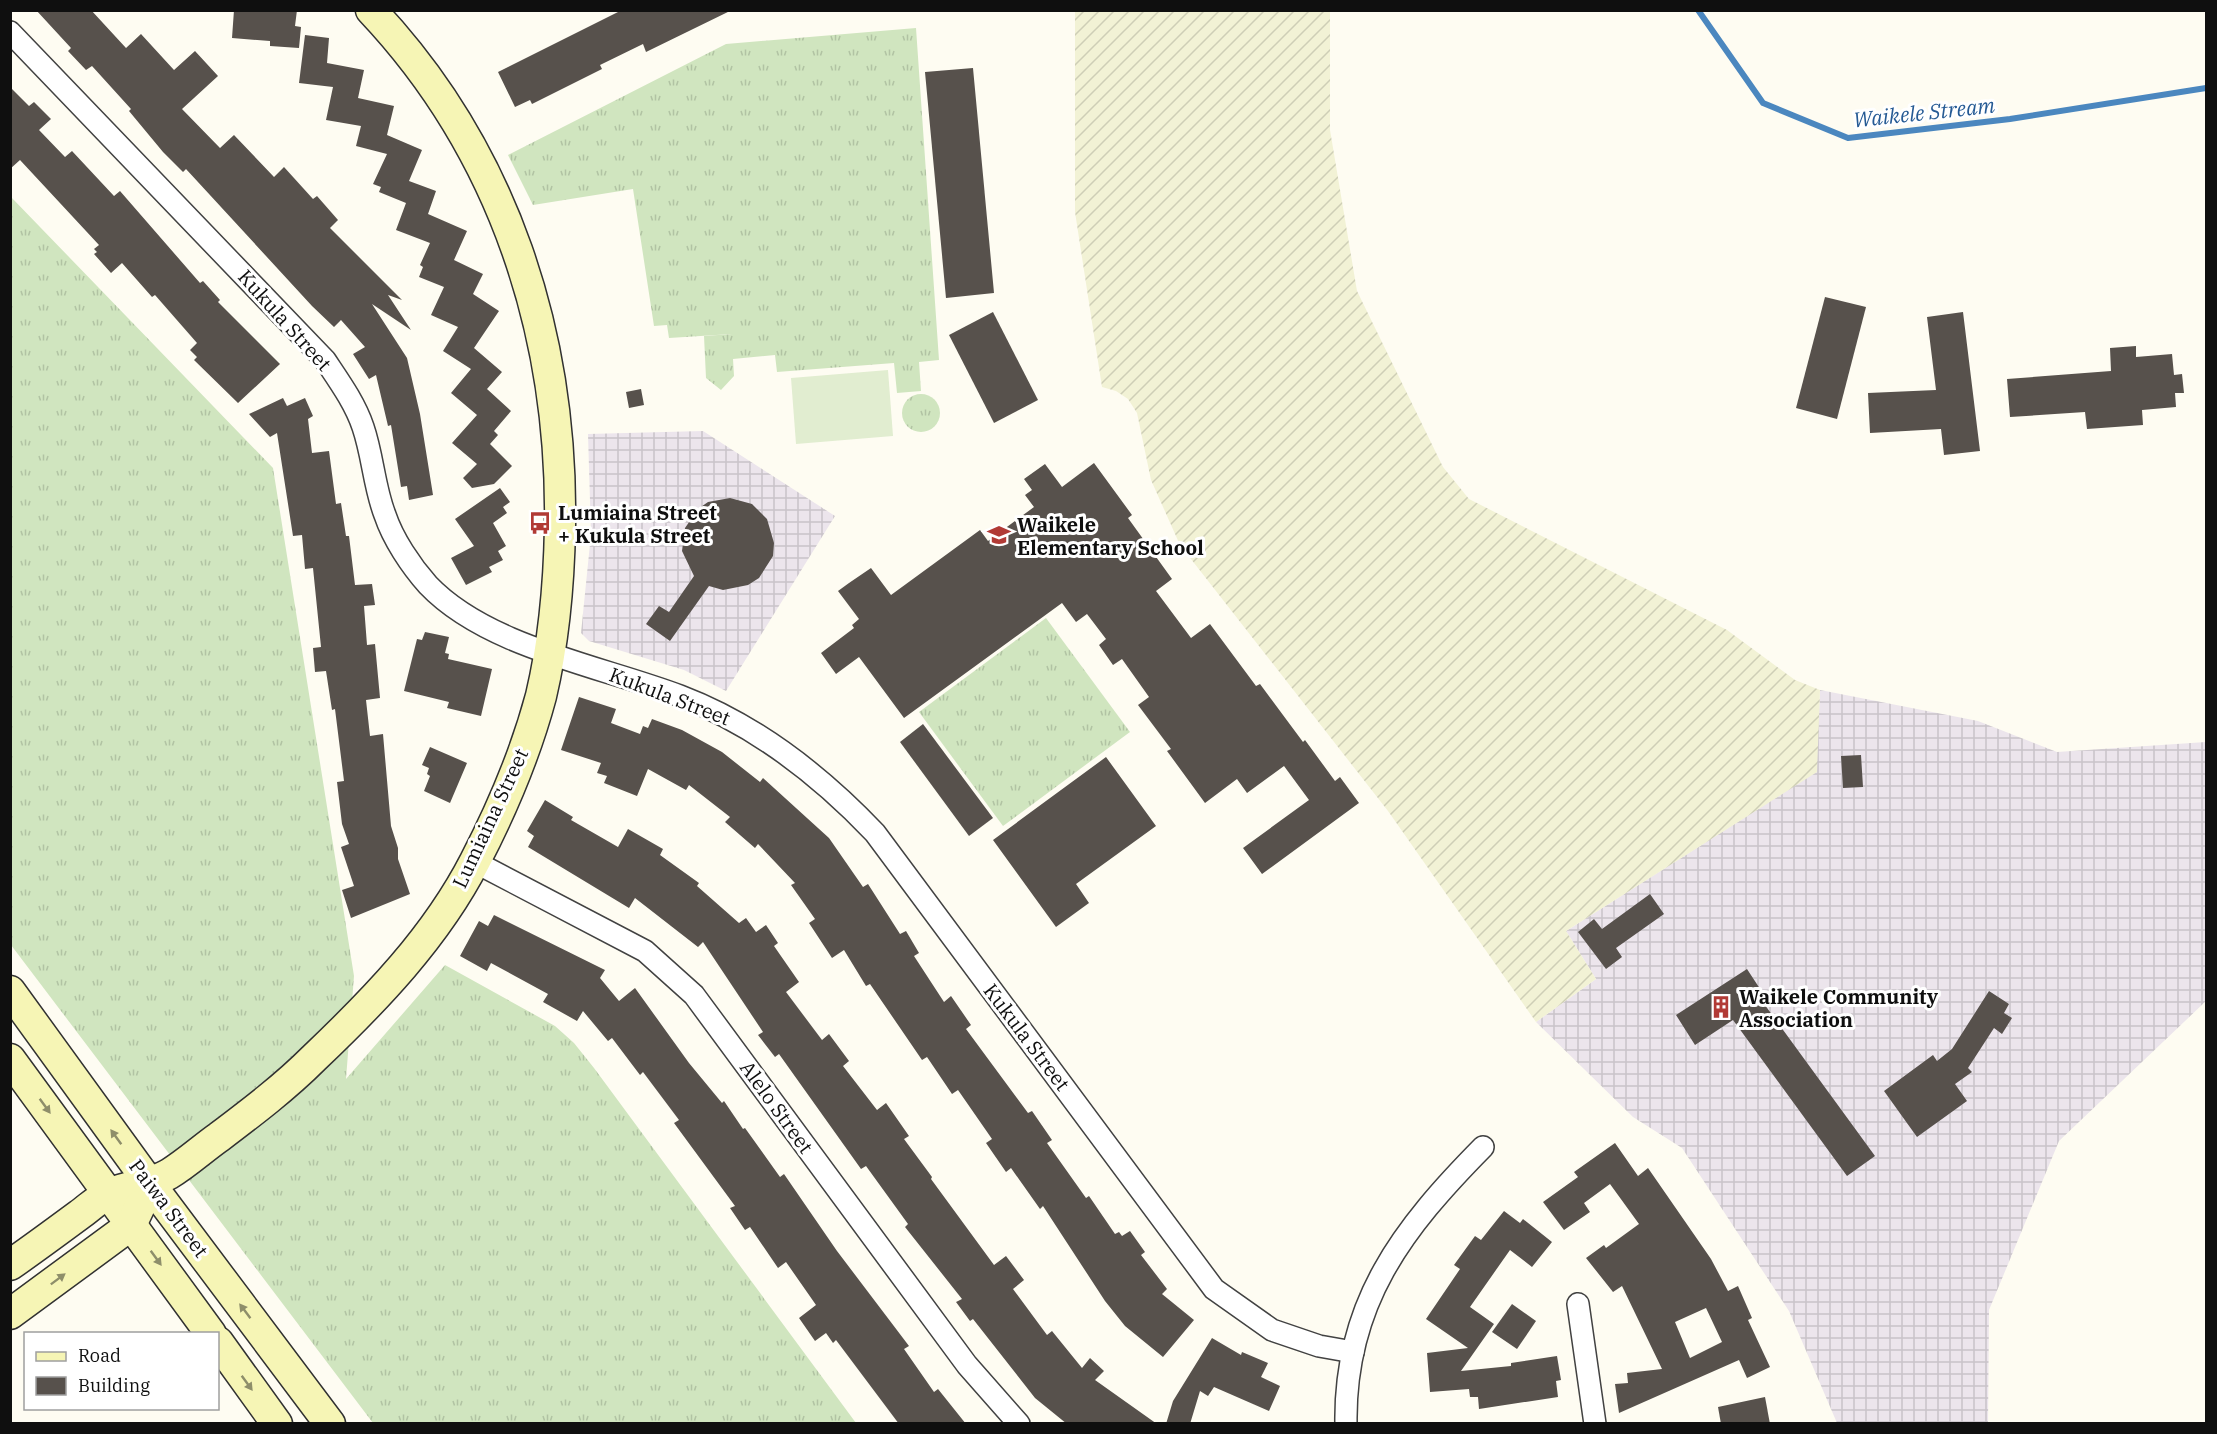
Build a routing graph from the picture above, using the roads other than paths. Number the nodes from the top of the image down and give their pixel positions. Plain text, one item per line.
1 (370, 10) edge
2 (10, 32) edge
3 (549, 652) junction
4 (475, 862) junction
5 (10, 991) edge
6 (10, 1059) edge
7 (1483, 1147) dead end
8 (150, 1184) junction
9 (109, 1194) junction
10 (131, 1224) junction
11 (10, 1265) edge
12 (1578, 1304) dead end
13 (10, 1314) edge
14 (210, 1332) edge
15 (219, 1343) edge
16 (1353, 1352) junction
17 (277, 1424) edge
18 (330, 1424) edge
19 (1019, 1424) edge
20 (1346, 1424) edge
21 (1595, 1424) edge

1 - 3 street, Lumiaina Street
2 - 3 street, Kukula Street
3 - 4 street, Lumiaina Street
3 - 16 street, Kukula Street
4 - 8 street, Lumiaina Street
4 - 19 street, Alelo Street
8 -> 5 street, Paiwa Street
6 -> 9 street, Paiwa Street
7 - 16 street
8 - 9 street, Lumiaina Street
8 - 10 street
18 -> 8 street, Paiwa Street
9 - 10 street, Paiwa Street
9 - 11 street, Lumiaina Street
13 -> 10 street
10 -> 14 street, Paiwa Street
12 - 21 street
15 -> 17 street
16 - 20 street

